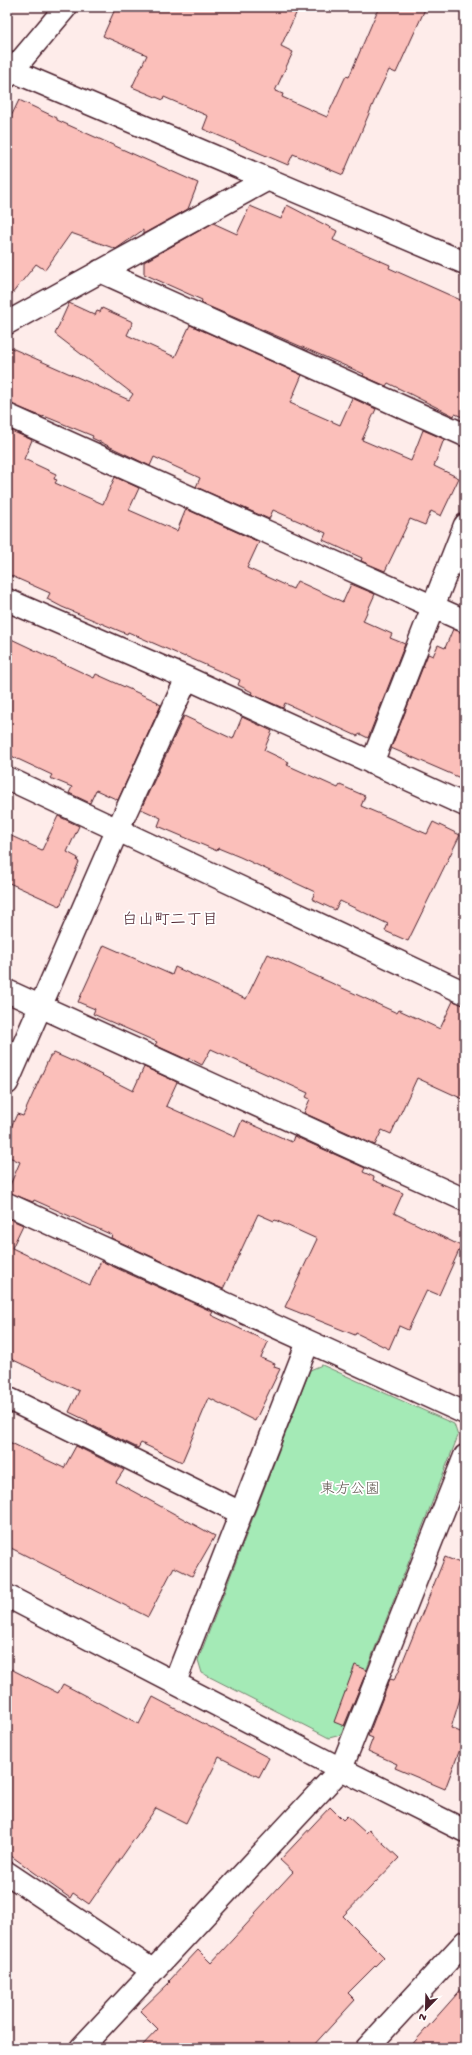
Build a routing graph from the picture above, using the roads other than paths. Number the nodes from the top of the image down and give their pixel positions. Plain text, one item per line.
1 (66, 7) edge
2 (10, 74) edge
3 (268, 179) junction
4 (465, 263) edge
5 (100, 272) junction
6 (7, 323) edge
7 (7, 415) edge
8 (465, 435) edge
9 (465, 525) edge
10 (7, 600) edge
11 (433, 607) junction
12 (465, 620) edge
13 (187, 678) junction
14 (372, 763) junction
15 (7, 778) edge
16 (465, 805) edge
17 (117, 831) junction
18 (7, 992) edge
19 (465, 993) edge
20 (40, 1007) junction
21 (7, 1083) edge
22 (465, 1200) edge
23 (7, 1204) edge
24 (308, 1342) junction
25 (7, 1398) edge
26 (465, 1413) edge
27 (465, 1456) edge
28 (241, 1513) junction
29 (7, 1596) edge
30 (175, 1682) junction
31 (341, 1769) junction
32 (465, 1831) edge
33 (7, 1873) edge
34 (465, 1942) edge
35 (152, 1970) junction
36 (81, 2048) edge
37 (367, 2048) edge

1 - 2 street
2 - 3 street
3 - 4 street
3 - 5 street
5 - 6 street
5 - 8 street
7 - 11 street
9 - 11 street
10 - 13 street
11 - 12 street
11 - 14 street
13 - 14 street
13 - 17 street
14 - 16 street
15 - 17 street
17 - 19 street
17 - 20 street
18 - 20 street
20 - 21 street
20 - 22 street
23 - 24 street
24 - 26 street
24 - 28 street
25 - 28 street
27 - 31 street
28 - 30 street
29 - 30 street
30 - 31 street
31 - 32 street
31 - 35 street
33 - 35 street
34 - 37 street
35 - 36 street

